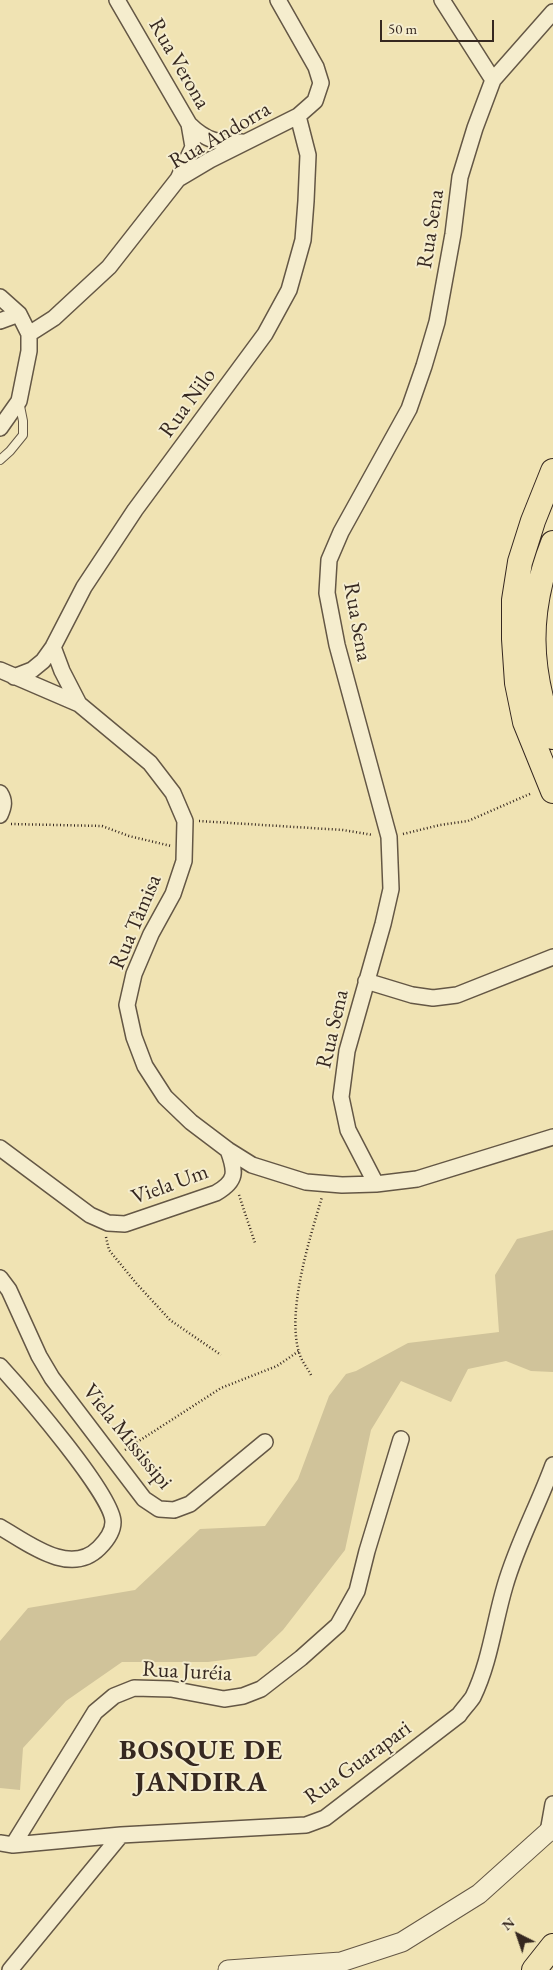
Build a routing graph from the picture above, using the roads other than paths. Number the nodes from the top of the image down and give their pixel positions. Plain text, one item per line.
1 (117, 0) edge
2 (278, 0) edge
3 (442, 0) edge
4 (553, 12) edge
5 (493, 80) junction
6 (298, 116) junction
7 (190, 124) junction
8 (251, 141) junction
9 (178, 180) junction
10 (0, 297) edge
11 (19, 314) junction
12 (0, 322) edge
13 (29, 334) junction
14 (19, 401) junction
15 (0, 428) edge
16 (0, 460) edge
17 (553, 471) edge
18 (553, 543) edge
19 (53, 647) junction
20 (0, 670) edge
21 (14, 677) junction
22 (79, 704) junction
23 (553, 738) edge
24 (551, 788) edge
25 (0, 793) edge
26 (5, 819) edge
27 (553, 957) edge
28 (366, 981) junction
29 (553, 1137) edge
30 (0, 1148) edge
31 (228, 1150) junction
32 (376, 1184) junction
33 (0, 1278) edge
34 (0, 1366) edge
35 (402, 1439) dead end
36 (265, 1442) dead end
37 (551, 1474) edge
38 (0, 1527) edge
39 (553, 1804) edge
40 (551, 1832) edge
41 (121, 1835) junction
42 (7, 1844) edge
43 (553, 1946) edge
44 (10, 1970) edge
45 (228, 1970) edge
46 (534, 1970) edge

1 - 7 street, Rua Verona
2 - 6 street, Rua Andorra
3 - 5 street
4 - 5 street, Rua Sena
5 - 28 street, Rua Sena
6 - 8 street, Rua Andorra
6 - 19 street, Rua Nilo
7 - 8 street
7 - 9 street, Rua Verona
8 - 9 street, Rua Andorra
9 - 13 street, Rua Andorra
10 - 11 street
11 - 12 street
11 - 13 street
13 - 14 street
14 - 15 street
14 - 16 lane
17 - 24 main road
18 - 23 main road
19 - 21 street, Rua Nilo
19 - 22 street
20 - 21 street, Rua Tâmisa
21 - 22 street, Rua Tâmisa
22 - 31 street, Rua Tâmisa
25 - 26 street
27 - 28 street
28 - 32 street, Rua Sena
29 - 32 street, Rua Tâmisa
30 - 31 street, Viela Um
31 - 32 street, Rua Tâmisa
33 - 36 street, Viela Mississipi
34 - 38 street
35 - 42 street, Rua Juréia
37 - 41 street, Rua Guarapari
39 - 40 street
40 - 45 street
41 - 42 street, Rua Guarapari
41 - 44 street
43 - 46 main road

